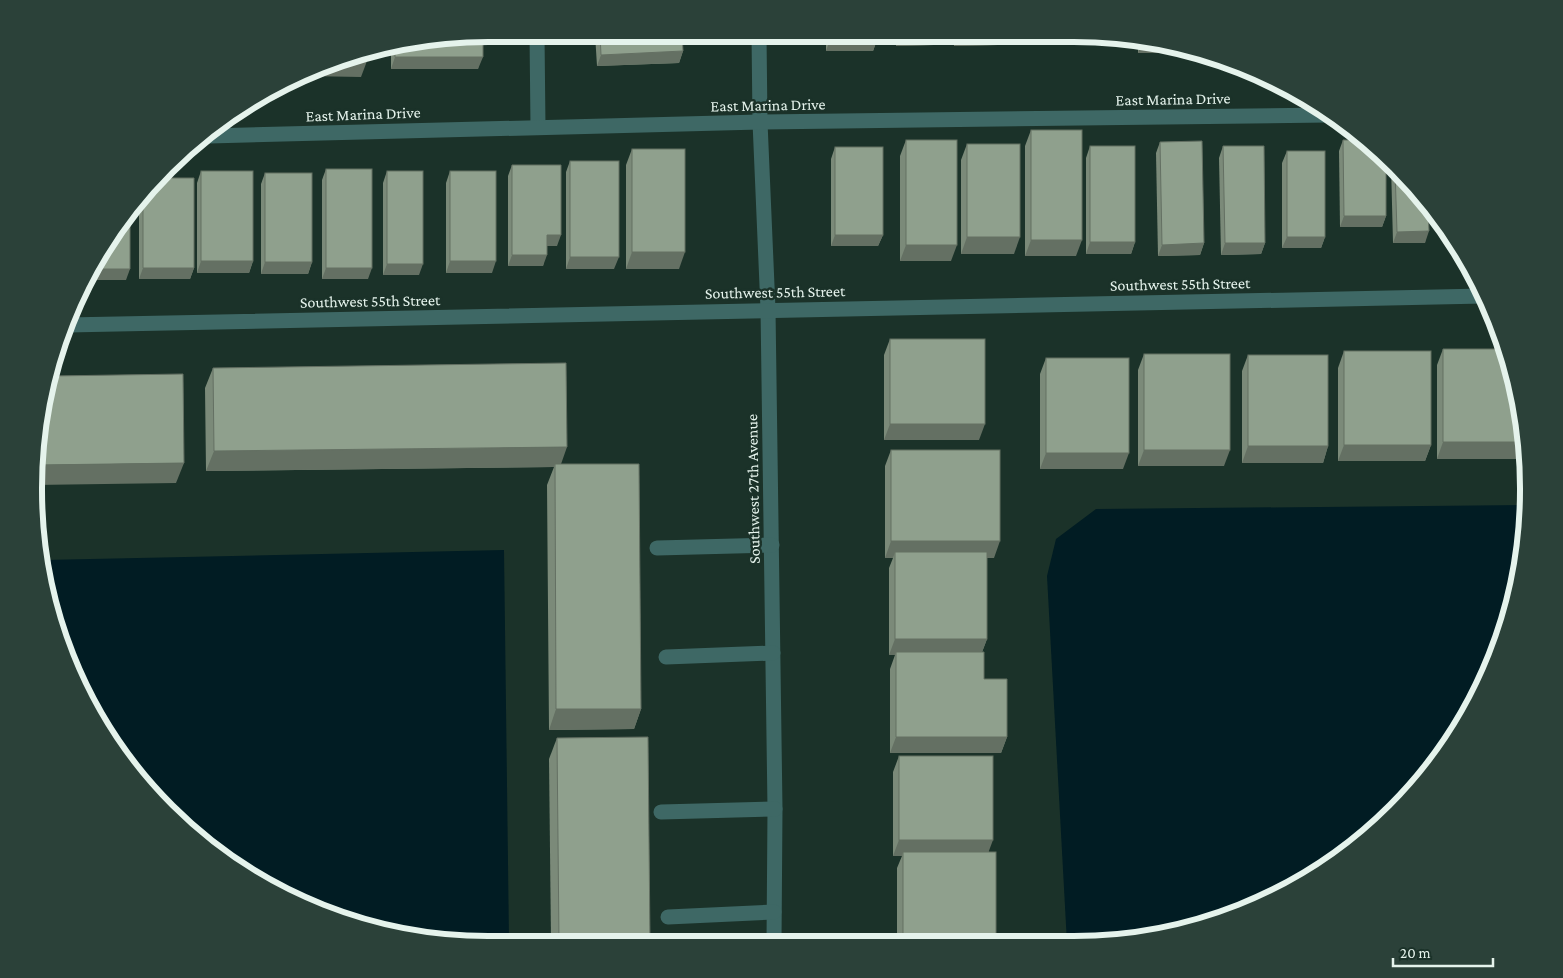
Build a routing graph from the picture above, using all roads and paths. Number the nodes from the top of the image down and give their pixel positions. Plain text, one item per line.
1 (537, 42) edge
2 (759, 42) edge
3 (1318, 115) edge
4 (760, 122) junction
5 (538, 127) junction
6 (216, 136) edge
7 (1476, 296) edge
8 (768, 309) junction
9 (73, 325) edge
10 (772, 545) junction
11 (657, 548) dead end
12 (773, 653) junction
13 (666, 657) dead end
14 (775, 809) junction
15 (661, 812) dead end
16 (774, 912) junction
17 (668, 917) dead end
18 (774, 936) edge

1 - 5 street
2 - 4 street, Southwest 27th Avenue
3 - 4 street, East Marina Drive
4 - 5 street, East Marina Drive
4 - 8 street, Southwest 27th Avenue
5 - 6 street, East Marina Drive
7 - 8 street, Southwest 55th Street
8 - 9 street, Southwest 55th Street
8 - 10 street, Southwest 27th Avenue
10 - 11 street
10 - 12 street, Southwest 27th Avenue
12 - 13 street
12 - 14 street, Southwest 27th Avenue
14 - 15 street
14 - 16 street, Southwest 27th Avenue
16 - 17 street
16 - 18 street, Southwest 27th Avenue

